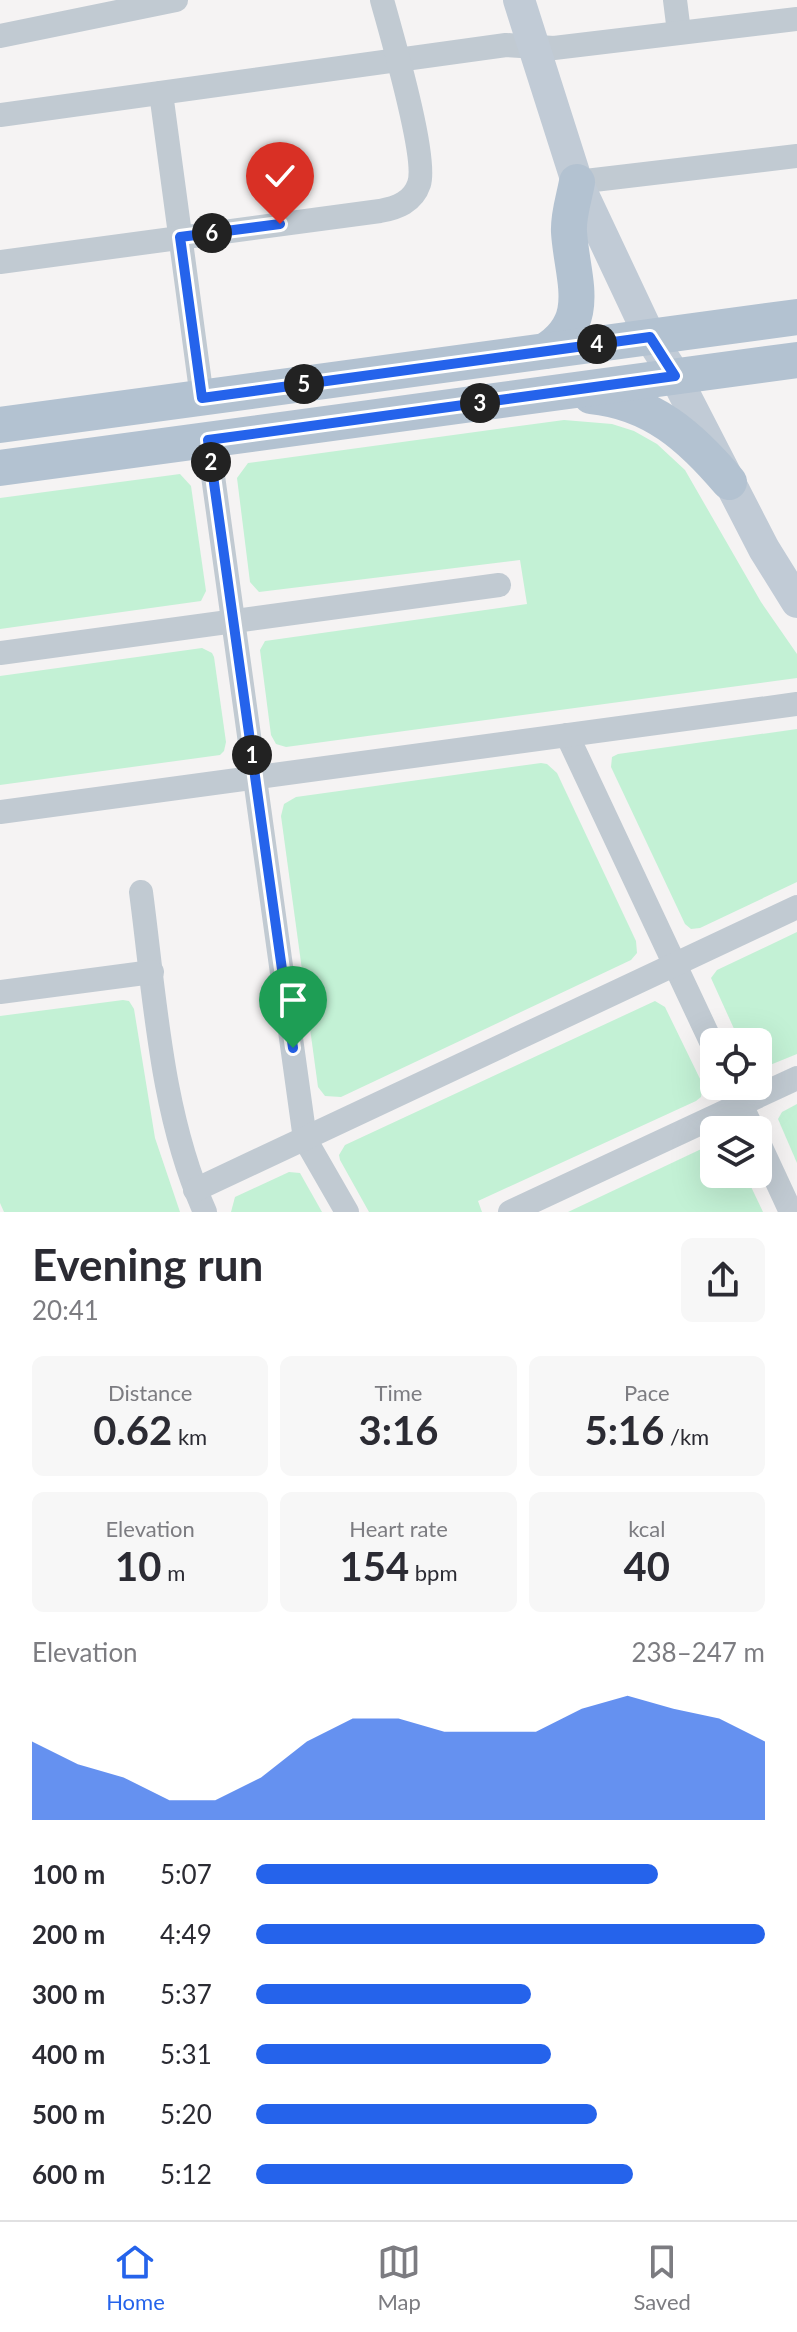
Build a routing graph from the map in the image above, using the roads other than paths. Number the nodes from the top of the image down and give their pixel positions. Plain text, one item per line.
1 (176, 0) edge
2 (382, 0) edge
3 (519, 0) edge
4 (675, 0) edge
5 (797, 19) edge
6 (679, 32) junction
7 (0, 36) edge
8 (532, 47) junction
9 (397, 60) junction
10 (161, 93) junction
11 (0, 115) edge
12 (797, 156) edge
13 (577, 182) junction
14 (180, 237) junction
15 (0, 262) edge
16 (797, 317) edge
17 (650, 337) junction
18 (545, 351) junction
19 (797, 360) edge
20 (675, 376) junction
21 (557, 392) junction
22 (202, 398) junction
23 (0, 425) edge
24 (208, 440) junction
25 (0, 468) edge
26 (729, 482) junction
27 (499, 585) dead end
28 (797, 602) edge
29 (234, 621) junction
30 (0, 653) edge
31 (797, 704) edge
32 (567, 735) junction
33 (255, 776) junction
34 (0, 812) edge
35 (141, 892) dead end
36 (797, 907) edge
37 (675, 965) junction
38 (152, 972) junction
39 (0, 992) edge
40 (705, 1028) edge
41 (797, 1078) edge
42 (772, 1085) edge
43 (727, 1100) edge
44 (305, 1139) junction
45 (772, 1171) edge
46 (200, 1201) edge
47 (347, 1212) edge
48 (510, 1212) edge
49 (791, 1212) edge

1 - 7 street
2 - 9 street
3 - 8 street
4 - 6 street
5 - 6 street
6 - 8 street
8 - 9 street
8 - 13 street
9 - 10 street
9 - 14 street
10 - 11 street
10 - 14 street
12 - 13 street
13 - 17 street
13 - 18 main road
14 - 15 street
14 - 22 street
16 - 17 main road
17 - 18 main road
17 - 20 street
18 - 22 main road
19 - 20 main road
20 - 21 main road
20 - 26 street
21 - 24 main road
21 - 26 main road
22 - 23 main road
24 - 25 main road
24 - 29 street
26 - 28 street
27 - 29 street
29 - 30 street
29 - 33 street
31 - 32 street
32 - 33 street
32 - 37 street
33 - 34 street
33 - 44 street
35 - 38 street
36 - 37 street
37 - 40 street
37 - 44 street
38 - 39 street
38 - 46 street
41 - 42 street
43 - 48 street
44 - 46 street
44 - 47 street
45 - 49 street

